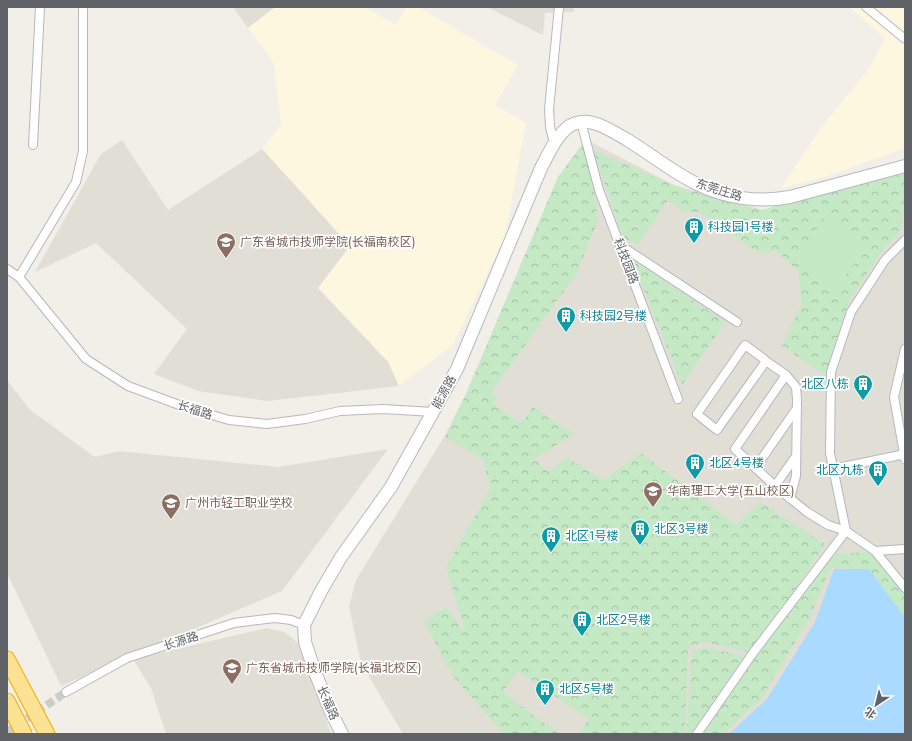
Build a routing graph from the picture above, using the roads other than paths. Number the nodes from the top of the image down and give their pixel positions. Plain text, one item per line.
1 (40, 7) edge
2 (83, 7) edge
3 (559, 7) edge
4 (866, 7) edge
5 (905, 39) edge
6 (581, 122) junction
7 (554, 143) junction
8 (33, 145) dead end
9 (905, 166) edge
10 (905, 240) edge
11 (620, 245) junction
12 (7, 269) edge
13 (19, 277) junction
14 (737, 322) dead end
15 (905, 349) edge
16 (766, 360) junction
17 (786, 375) junction
18 (678, 399) dead end
19 (797, 408) junction
20 (433, 412) junction
21 (796, 456) junction
22 (905, 456) edge
23 (756, 467) junction
24 (833, 469) junction
25 (775, 486) junction
26 (790, 498) junction
27 (846, 531) junction
28 (905, 549) edge
29 (875, 551) junction
30 (905, 588) edge
31 (304, 625) junction
32 (7, 659) edge
33 (66, 692) tunnel mouth
34 (7, 701) edge
35 (24, 734) edge
36 (47, 734) edge
37 (342, 734) edge
38 (697, 734) edge

1 - 8 street
2 - 13 street
3 - 7 street
4 - 5 street
6 - 7 street
6 - 9 street, 东莞庄路
6 - 11 street, 科技园路
7 - 20 street, 能源路
10 - 24 street
11 - 14 street
11 - 18 street, 科技园路
12 - 13 street, 长福路
13 - 20 street, 长福路
15 - 22 street
16 - 16 street
16 - 17 street
17 - 19 street
17 - 23 street
19 - 21 street
19 - 23 street
20 - 31 street, 能源路
21 - 25 street
21 - 26 street
22 - 24 street
23 - 25 street
24 - 27 street
25 - 26 street
26 - 27 street
27 - 29 street
27 - 38 street
28 - 29 street
29 - 30 street
31 - 33 street, 长源路
31 - 37 street, 长福路
32 - 36 highway
34 - 35 highway

